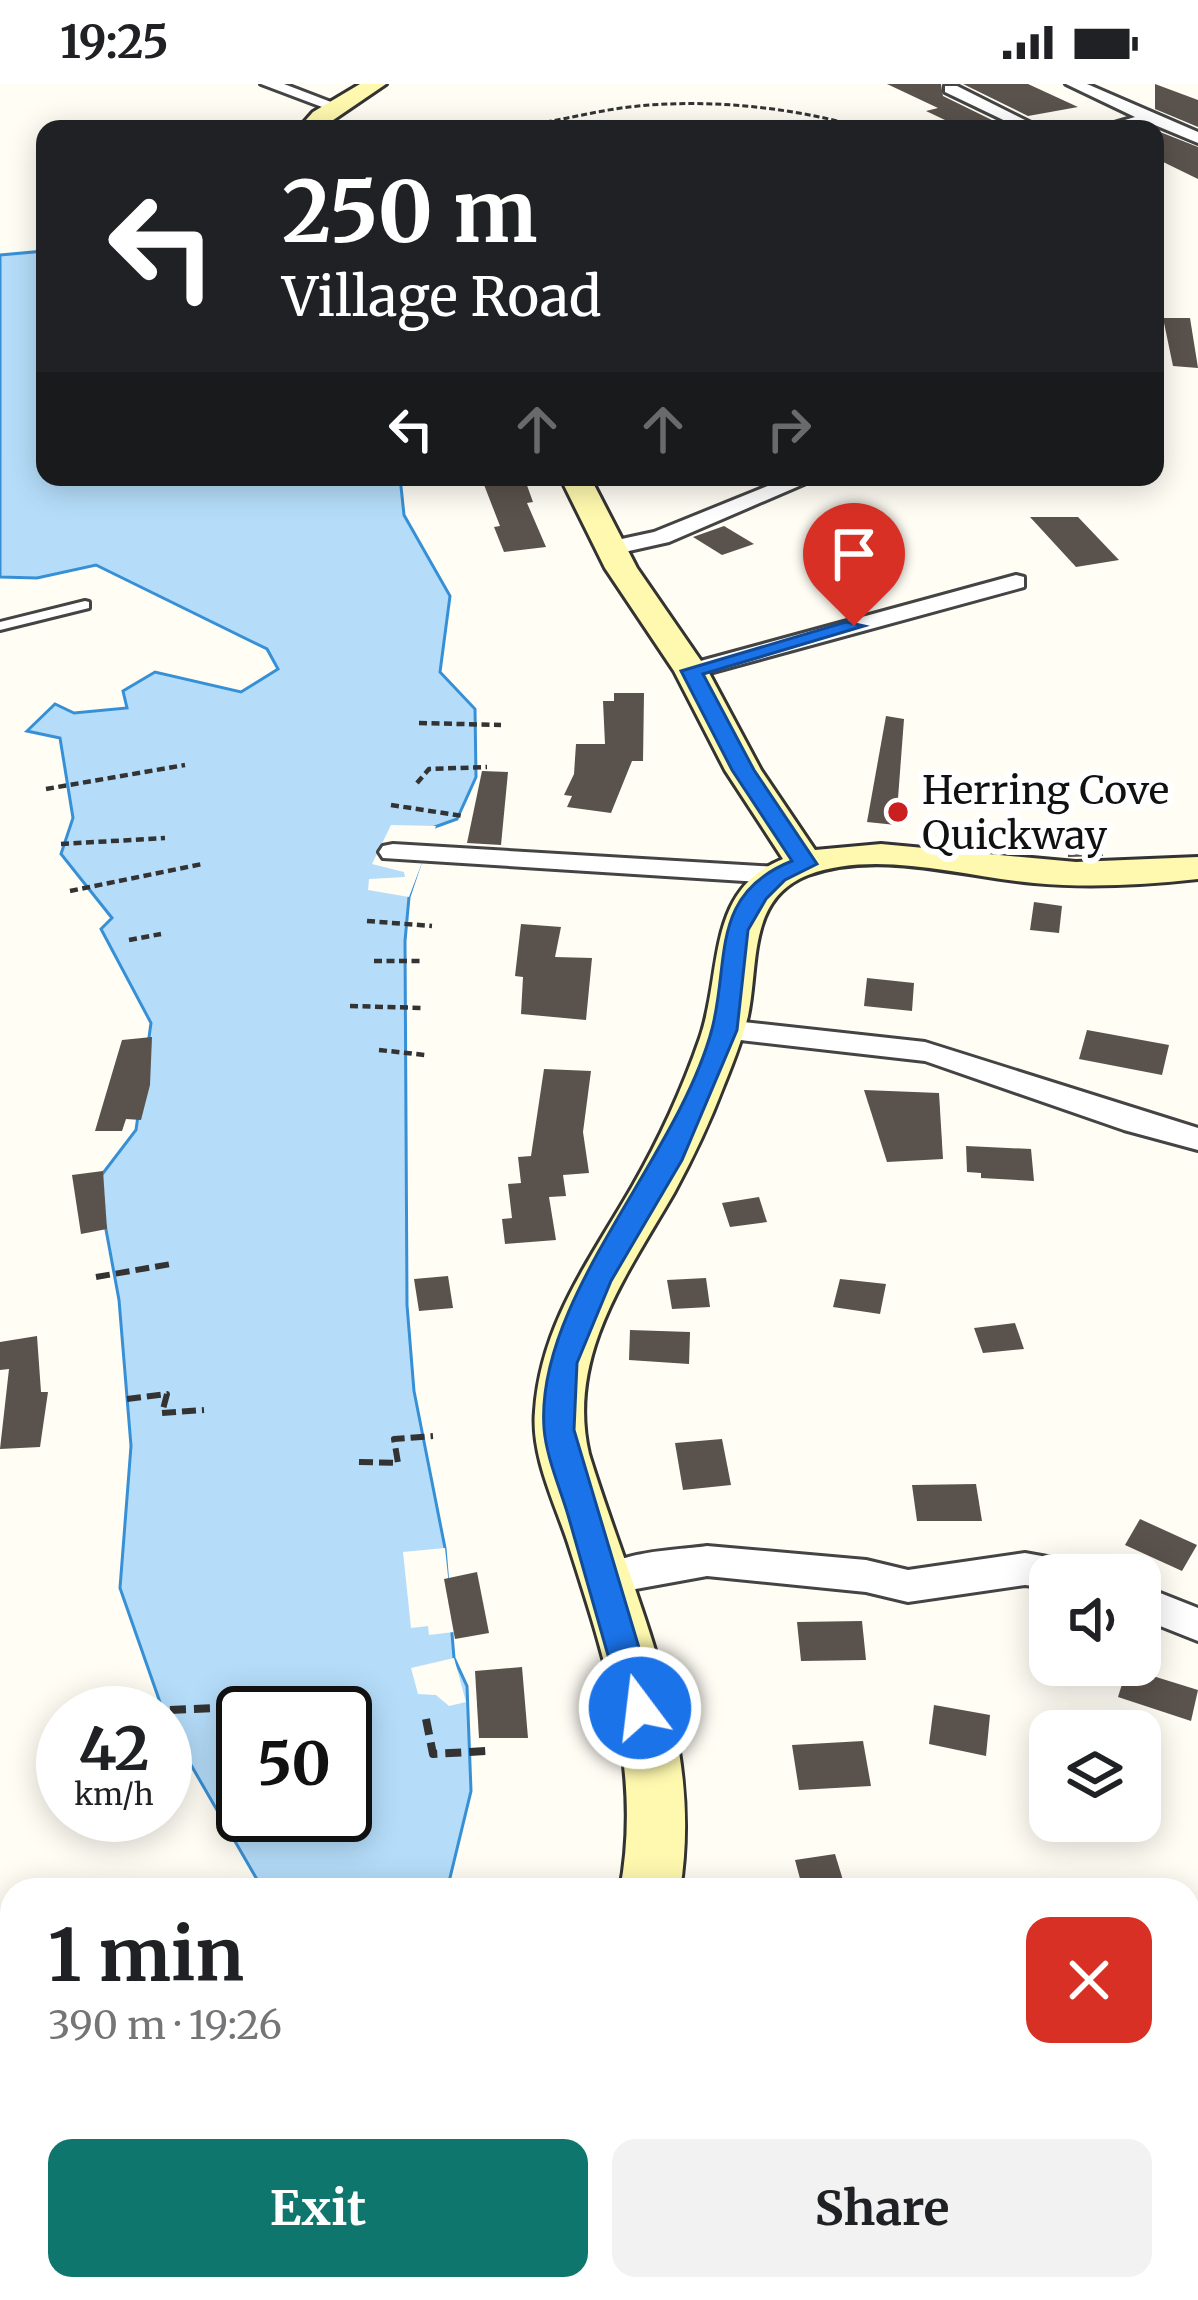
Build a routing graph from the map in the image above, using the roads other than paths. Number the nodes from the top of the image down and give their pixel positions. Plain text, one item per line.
1 (269, 84) edge
2 (375, 84) edge
3 (1074, 84) edge
4 (951, 89) dead end
5 (336, 107) junction
6 (1151, 118) junction
7 (315, 120) edge
8 (1016, 120) edge
9 (1142, 120) edge
10 (1156, 120) edge
11 (1164, 124) edge
12 (1198, 138) edge
13 (580, 486) edge
14 (787, 486) edge
15 (611, 548) junction
16 (1016, 582) dead end
17 (86, 605) dead end
18 (0, 626) edge
19 (692, 671) junction
20 (393, 852) dead end
21 (1198, 868) edge
22 (791, 869) junction
23 (724, 1030) junction
24 (1198, 1139) edge
25 (1029, 1570) edge
26 (607, 1584) junction
27 (1161, 1610) edge
28 (1198, 1625) edge
29 (653, 1878) edge

1 - 5 street
2 - 5 main road
3 - 6 street
4 - 8 street
5 - 7 main road
6 - 9 street
6 - 10 street
11 - 12 street
13 - 15 main road
14 - 15 street
15 - 19 main road
16 - 19 street
17 - 18 lane
19 - 22 main road
20 - 22 street
21 - 22 main road
22 - 23 main road
23 - 24 street
23 - 26 main road
25 - 26 street
26 - 29 main road
27 - 28 street

